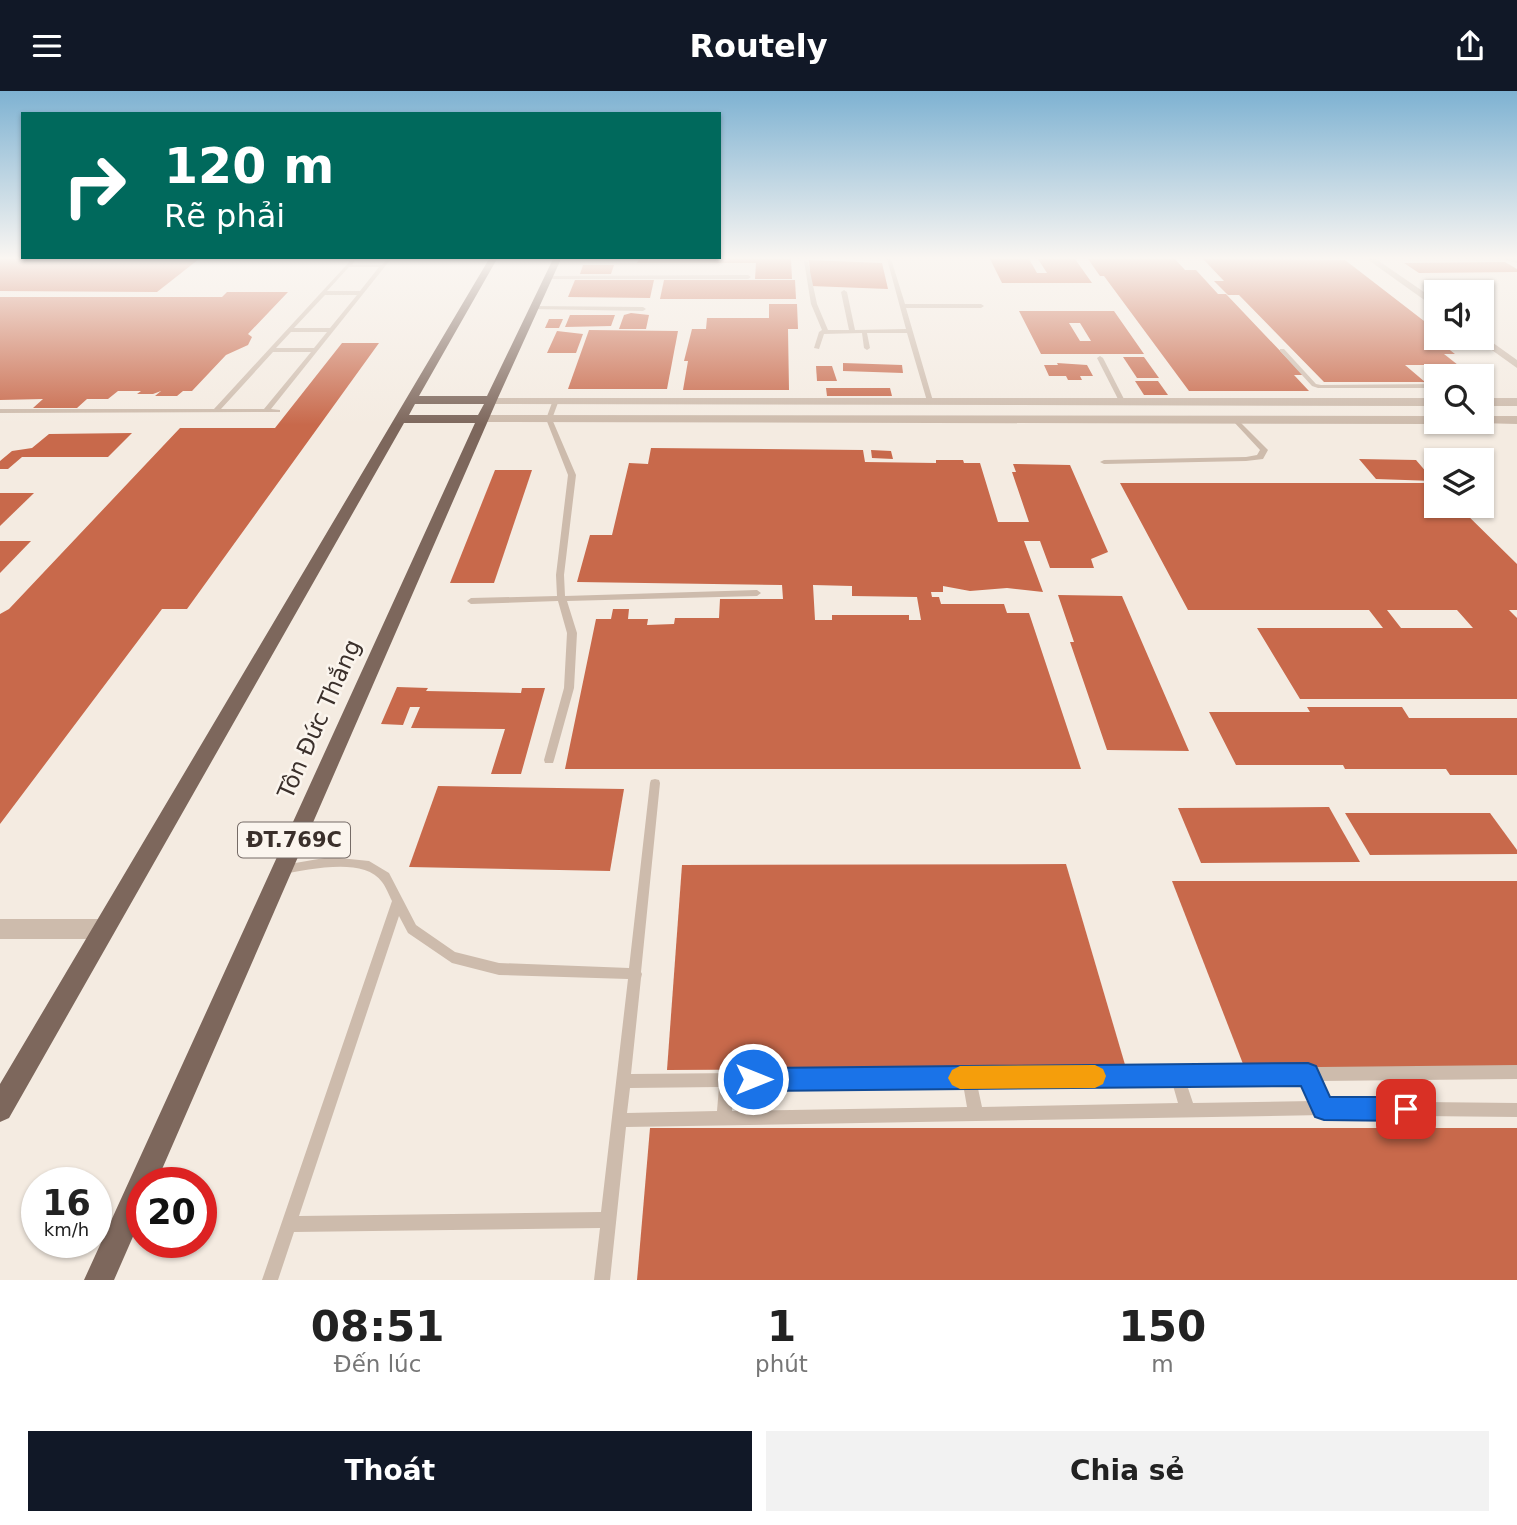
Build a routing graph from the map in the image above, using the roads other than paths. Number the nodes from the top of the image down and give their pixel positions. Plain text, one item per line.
1 (303, 314) edge
2 (344, 314) edge
3 (461, 314) edge
4 (530, 314) edge
5 (818, 314) edge
6 (849, 314) edge
7 (905, 314) edge
8 (289, 330) junction
9 (331, 330) junction
10 (825, 331) junction
11 (852, 331) junction
12 (864, 331) junction
13 (910, 331) junction
14 (817, 348) dead end
15 (867, 348) dead end
16 (1494, 348) edge
17 (271, 350) junction
18 (315, 350) junction
19 (1282, 350) dead end
20 (1100, 358) dead end
21 (1517, 365) edge
22 (1424, 386) edge
23 (411, 400) junction
24 (556, 400) junction
25 (930, 401) junction
26 (1082, 401) junction
27 (1122, 401) junction
28 (1424, 402) edge
29 (1494, 402) edge
30 (1517, 402) edge
31 (487, 409) junction
32 (0, 411) edge
33 (216, 411) junction
34 (266, 411) junction
35 (278, 411) dead end
36 (399, 419) junction
37 (549, 419) junction
38 (1090, 420) junction
39 (1235, 420) junction
40 (1424, 420) edge
41 (1494, 420) edge
42 (1517, 421) edge
43 (1104, 462) dead end
44 (757, 593) dead end
45 (561, 597) junction
46 (471, 601) dead end
47 (549, 760) dead end
48 (654, 783) dead end
49 (281, 869) junction
50 (398, 901) junction
51 (0, 929) edge
52 (103, 929) junction
53 (635, 974) junction
54 (1517, 1072) edge
55 (1308, 1074) junction
56 (1177, 1076) junction
57 (968, 1077) junction
58 (726, 1080) junction
59 (623, 1081) junction
60 (1324, 1108) junction
61 (0, 1109) edge
62 (1517, 1110) edge
63 (1188, 1111) junction
64 (976, 1114) junction
65 (724, 1118) junction
66 (618, 1120) junction
67 (608, 1220) junction
68 (289, 1224) junction
69 (99, 1280) edge
70 (270, 1280) edge
71 (601, 1280) edge

1 - 8 lane
2 - 9 lane
3 - 23 main road
4 - 31 main road, Tôn Đức Thắng / ĐT.769C
5 - 10 lane
6 - 11 lane
7 - 13 lane
8 - 9 lane
8 - 17 lane
9 - 18 lane
10 - 11 lane
10 - 14 lane
11 - 12 lane
12 - 13 lane
12 - 15 lane
13 - 25 lane
16 - 21 street
17 - 18 lane
17 - 33 lane
18 - 34 lane
19 - 22 lane
20 - 27 lane
23 - 31 main road
23 - 36 main road
24 - 25 street
24 - 31 street
24 - 37 lane
25 - 26 street
26 - 27 street
26 - 38 street
27 - 28 street
29 - 30 street
31 - 36 main road
31 - 37 street
31 - 49 main road, Tôn Đức Thắng / ĐT.769C
32 - 33 lane
33 - 34 lane
34 - 35 lane
36 - 52 main road
37 - 38 street
37 - 45 lane
38 - 39 street
39 - 40 street
39 - 43 lane
41 - 42 street
44 - 45 lane
45 - 46 lane
45 - 47 lane
48 - 53 lane
49 - 50 lane
49 - 69 main road, Tôn Đức Thắng / ĐT.769C
50 - 53 lane
50 - 68 lane
51 - 52 street
52 - 61 main road
53 - 59 lane
54 - 55 lane
55 - 56 lane
55 - 60 lane
56 - 57 lane
56 - 63 lane
57 - 58 lane
57 - 64 lane
58 - 59 lane
58 - 65 lane
59 - 66 lane
60 - 62 lane
60 - 63 lane
63 - 64 lane
64 - 65 lane
65 - 66 lane
66 - 67 lane
67 - 68 lane
67 - 71 lane
68 - 70 lane

